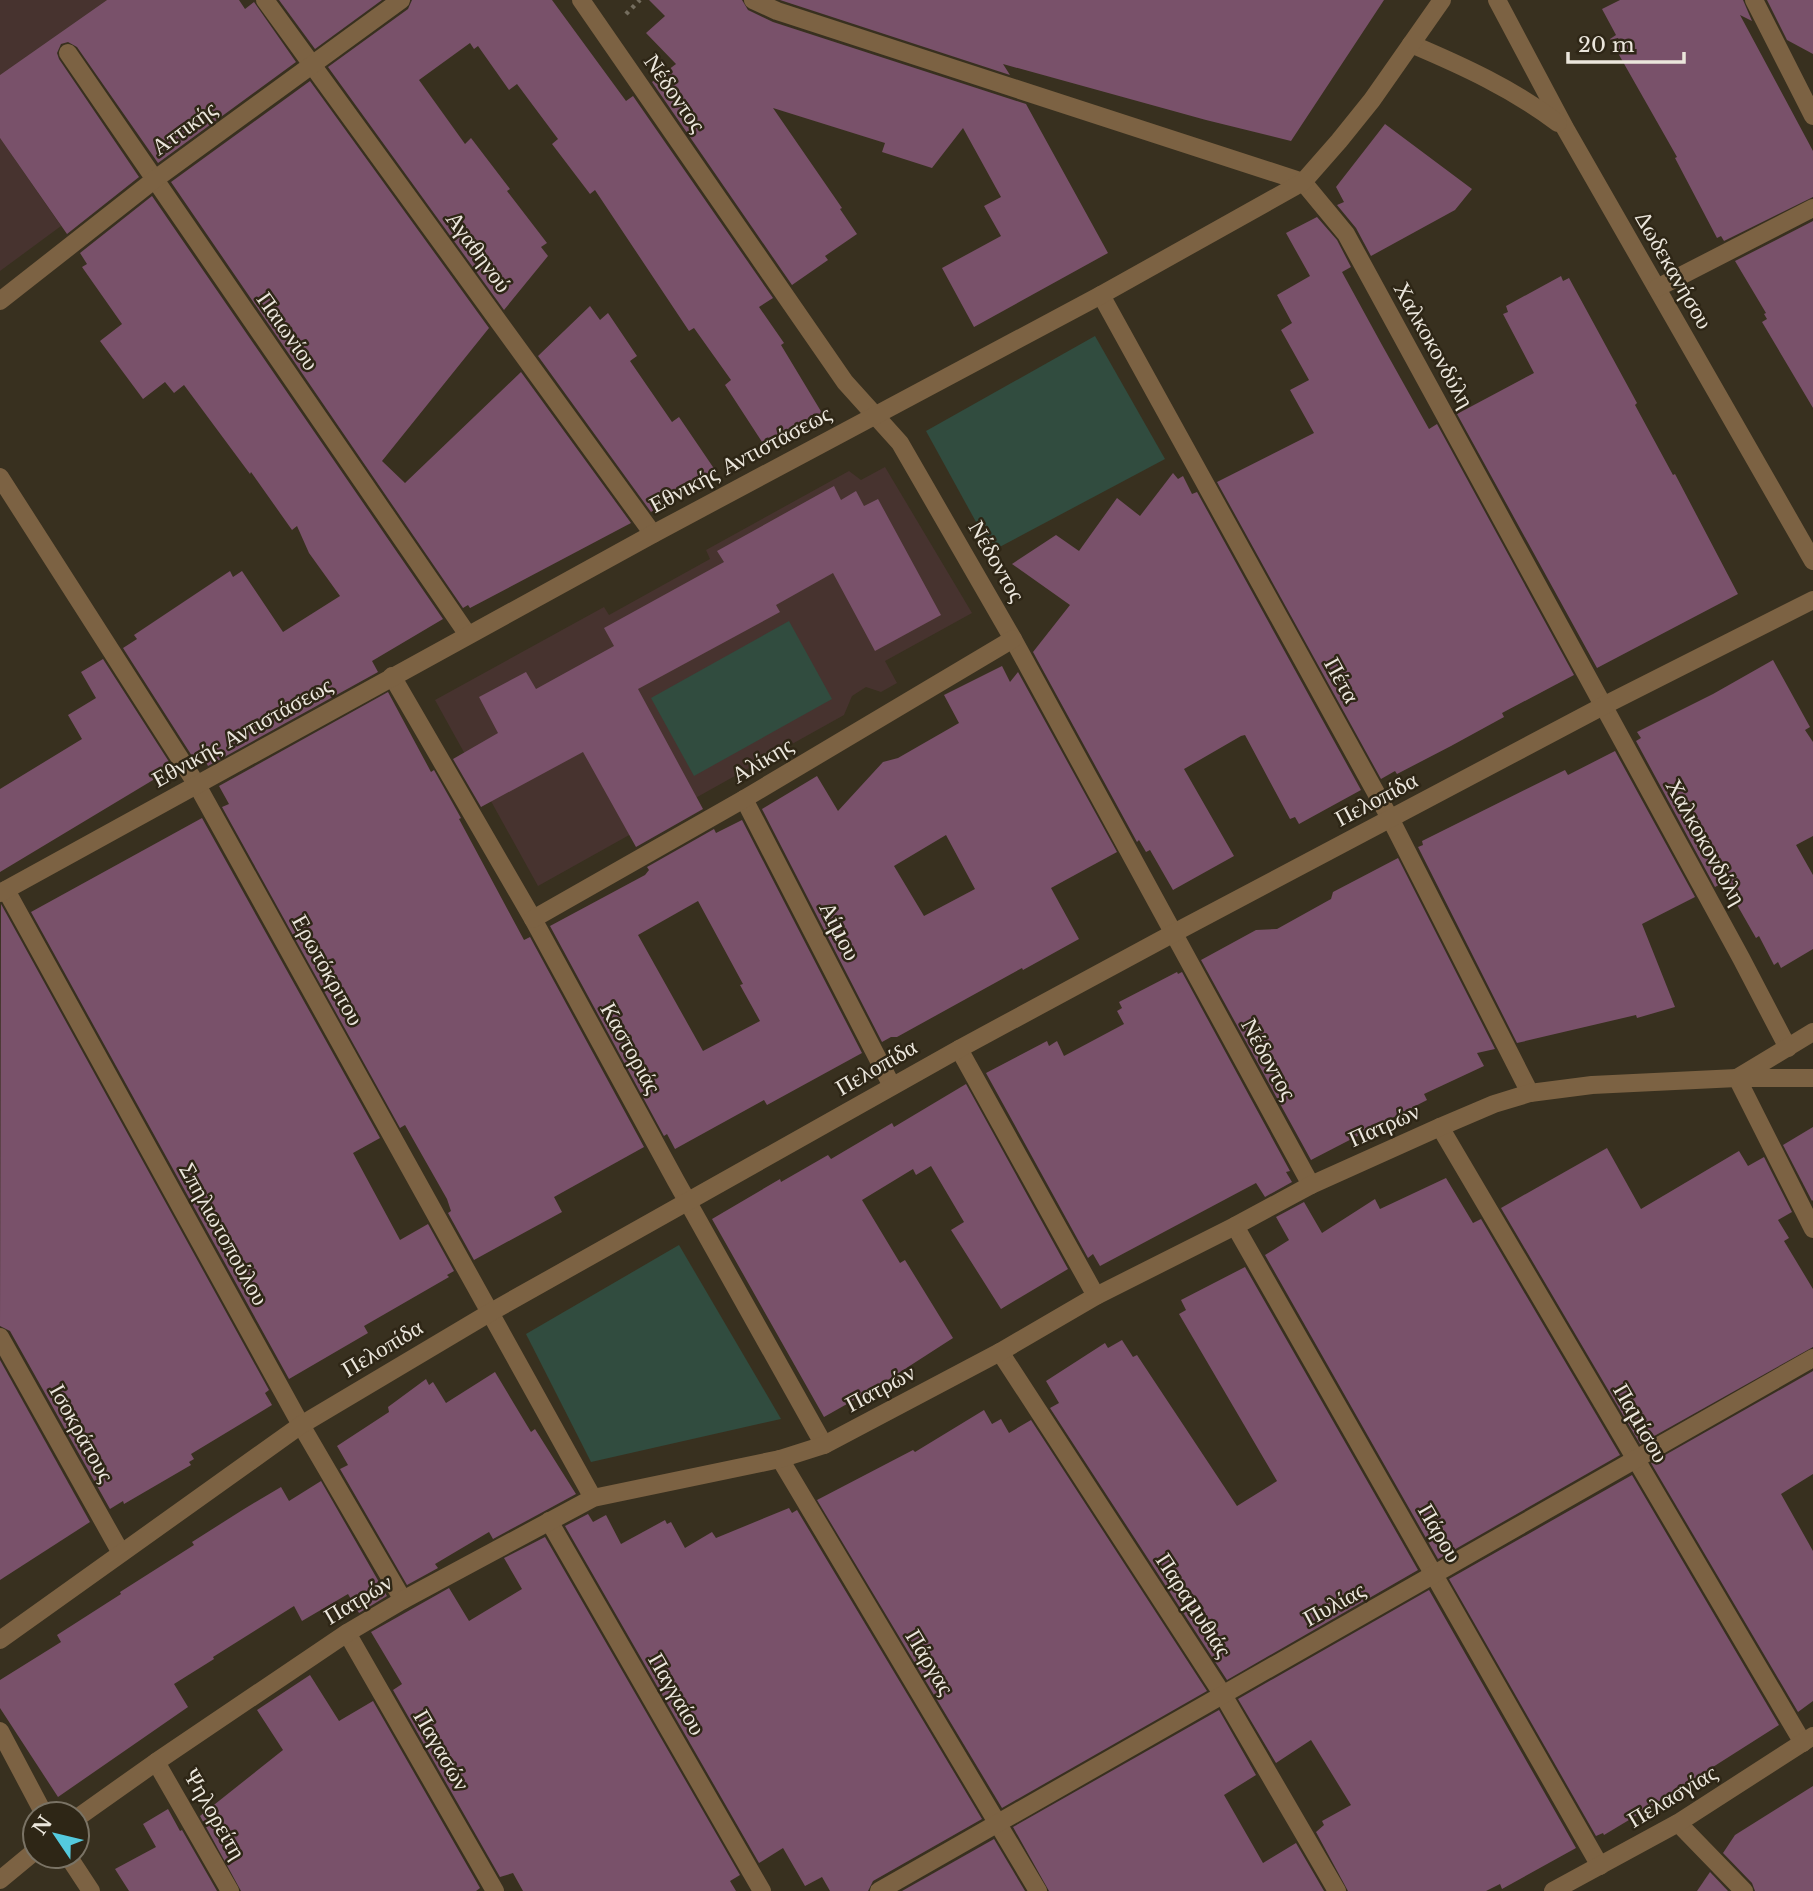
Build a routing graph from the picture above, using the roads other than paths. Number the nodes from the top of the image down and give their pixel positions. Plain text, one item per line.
1 (265, 0) edge
2 (401, 0) edge
3 (581, 0) edge
4 (753, 0) edge
5 (1442, 0) edge
6 (1497, 0) edge
7 (1754, 0) edge
8 (1411, 44) junction
9 (68, 53) dead end
10 (313, 65) junction
11 (1813, 116) edge
12 (1565, 128) junction
13 (154, 180) junction
14 (1303, 182) junction
15 (1813, 208) edge
16 (1657, 288) junction
17 (1101, 295) junction
18 (0, 301) edge
19 (874, 415) junction
20 (0, 477) edge
21 (653, 534) junction
22 (1813, 561) edge
23 (1813, 600) edge
24 (468, 635) junction
25 (1013, 639) junction
26 (392, 676) junction
27 (1603, 706) junction
28 (197, 785) junction
29 (744, 799) junction
30 (1391, 820) junction
31 (3, 892) edge
32 (533, 919) junction
33 (1172, 933) junction
34 (1813, 1032) edge
35 (1788, 1048) junction
36 (959, 1049) junction
37 (1813, 1077) edge
38 (1737, 1078) junction
39 (892, 1086) junction
40 (1530, 1093) junction
41 (1440, 1127) junction
42 (1311, 1185) junction
43 (688, 1203) junction
44 (1236, 1226) junction
45 (1813, 1229) edge
46 (1096, 1296) junction
47 (491, 1312) junction
48 (0, 1337) edge
49 (1000, 1352) junction
50 (1813, 1358) edge
51 (301, 1425) junction
52 (824, 1445) junction
53 (780, 1459) junction
54 (1635, 1461) junction
55 (593, 1498) junction
56 (549, 1521) junction
57 (121, 1553) junction
58 (1436, 1575) junction
59 (403, 1600) junction
60 (347, 1633) junction
61 (0, 1640) edge
62 (1223, 1695) junction
63 (0, 1731) edge
64 (1808, 1740) edge
65 (156, 1762) junction
66 (37, 1800) edge
67 (91, 1808) edge
68 (1678, 1823) junction
69 (997, 1824) junction
70 (21, 1863) edge
71 (1600, 1866) junction
72 (77, 1870) edge
73 (0, 1880) edge
74 (91, 1891) edge
75 (230, 1891) edge
76 (495, 1891) edge
77 (762, 1891) edge
78 (879, 1891) edge
79 (1038, 1891) edge
80 (1337, 1891) edge
81 (1553, 1891) edge
82 (1744, 1891) edge

1 - 10 street, Αγαθηνού
2 - 10 street, Αττικής
3 - 19 street, Νέδοντος
4 - 14 street
5 - 8 street, Εθνικής Αντιστάσεως
6 - 12 street, Δωδεκανήσου
7 - 11 street
8 - 12 street
8 - 14 street, Εθνικής Αντιστάσεως
9 - 13 street, Παιωνίου
10 - 13 street, Αττικής
10 - 21 street, Αγαθηνού
12 - 16 street, Δωδεκανήσου
13 - 18 street, Αττικής
13 - 24 street, Παιωνίου
14 - 17 street, Εθνικής Αντιστάσεως
14 - 27 street, Χαλκοκονδύλη
15 - 16 street
16 - 22 street, Δωδεκανήσου
17 - 19 street, Εθνικής Αντιστάσεως
17 - 30 street, Πέτα
19 - 21 street, Εθνικής Αντιστάσεως
19 - 25 street, Νέδοντος
20 - 28 street, Ερωτόκριτου
21 - 24 street, Εθνικής Αντιστάσεως
23 - 27 street, Πελοπίδα
24 - 26 street, Εθνικής Αντιστάσεως
25 - 29 street, Αλίκης
25 - 33 street, Νέδοντος
26 - 28 street, Εθνικής Αντιστάσεως
26 - 32 street, Καστοριάς
27 - 30 street, Πελοπίδα
27 - 35 street, Χαλκοκονδύλη
28 - 31 street, Εθνικής Αντιστάσεως
28 - 47 street, Ερωτόκριτου
29 - 32 street, Αλίκης
29 - 39 street, Αίμου
30 - 33 street, Πελοπίδα
30 - 40 street, Πέτα
31 - 51 street, Σπηλιωτοπούλου
32 - 43 street, Καστοριάς
33 - 36 street, Πελοπίδα
33 - 42 street, Νέδοντος
34 - 35 street, Πατρών
35 - 38 street, Πατρών
36 - 39 street, Πελοπίδα
36 - 46 street
37 - 38 street, Πατρών
38 - 40 street, Πατρών
38 - 45 street
39 - 43 street, Πελοπίδα
40 - 41 street, Πατρών
41 - 42 street, Πατρών
41 - 54 street, Παμίσου
42 - 44 street, Πατρών
43 - 47 street, Πελοπίδα
43 - 52 street, Καστοριάς
44 - 46 street, Πατρών
44 - 58 street, Πάρου
46 - 49 street, Πατρών
47 - 51 street, Πελοπίδα
47 - 55 street, Ερωτόκριτου
48 - 57 street, Ισοκράτους
49 - 52 street, Πατρών
49 - 62 street, Παραμυθιάς
50 - 54 street, Πυλίας
51 - 57 street, Πελοπίδα
51 - 59 street, Σπηλιωτοπούλου
52 - 53 street, Πατρών
53 - 55 street, Πατρών
53 - 69 street, Πάργας
54 - 58 street, Πυλίας
54 - 64 street, Παμίσου
55 - 56 street, Πατρών
56 - 59 street, Πατρών
56 - 77 street, Παγγαίου
57 - 61 street, Πελοπίδα
58 - 62 street, Πυλίας
58 - 71 street, Πάρου
59 - 60 street, Πατρών
60 - 65 street, Πατρών
60 - 76 street, Παγασών
62 - 69 street, Πυλίας
62 - 80 street, Παραμυθιάς
63 - 66 street
64 - 68 street, Πελασγίας
65 - 67 street, Πατρών
65 - 75 street, Ψηλορείτη
68 - 71 street, Πελασγίας
68 - 82 street
69 - 78 street, Πυλίας
69 - 79 street, Πάργας
70 - 73 street
71 - 81 street, Πελασγίας
72 - 74 street

